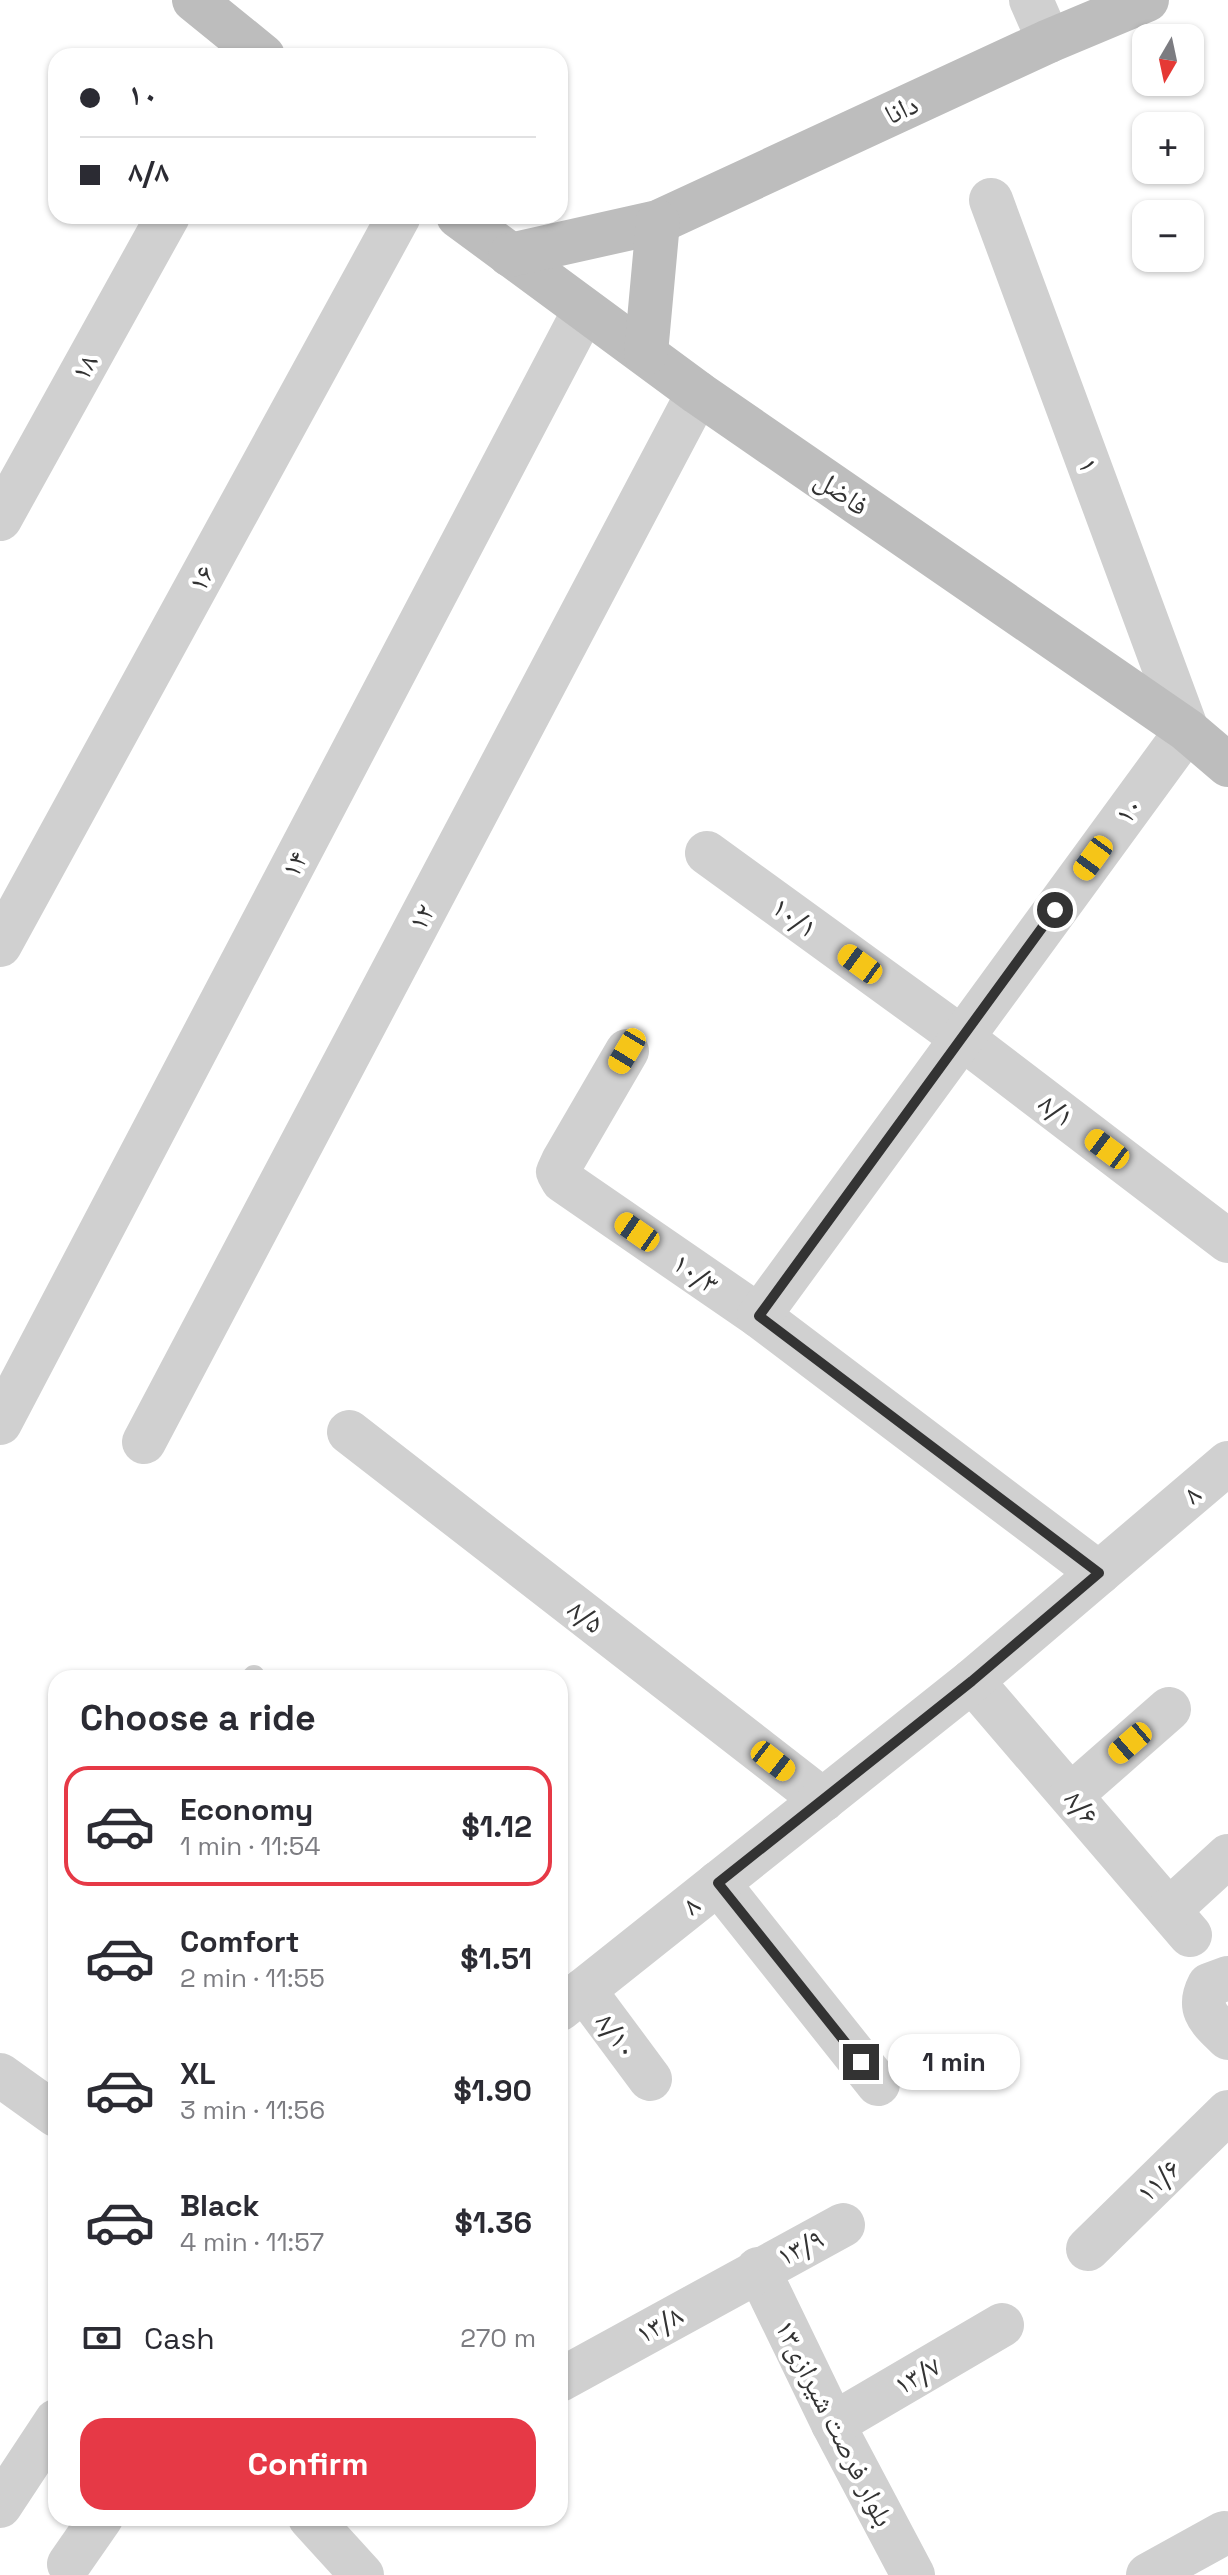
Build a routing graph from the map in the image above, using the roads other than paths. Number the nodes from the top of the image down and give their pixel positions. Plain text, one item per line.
1 (194, 0) edge
2 (1031, 0) edge
3 (1147, 0) edge
4 (1049, 41) junction
5 (251, 48) edge
6 (991, 200) dead end
7 (658, 222) junction
8 (164, 224) edge
9 (395, 224) edge
10 (469, 224) edge
11 (510, 255) junction
12 (584, 311) junction
13 (646, 353) junction
14 (698, 393) junction
15 (0, 519) edge
16 (1187, 730) junction
17 (1228, 765) edge
18 (707, 853) dead end
19 (2, 942) edge
20 (962, 1038) junction
21 (627, 1051) dead end
22 (1228, 1241) edge
23 (759, 1316) junction
24 (2, 1419) edge
25 (349, 1432) dead end
26 (144, 1442) dead end
27 (1226, 1470) edge
28 (1099, 1573) junction
29 (972, 1681) junction
30 (1169, 1709) dead end
31 (1071, 1795) junction
32 (823, 1800) junction
33 (1228, 1856) edge
34 (718, 1883) junction
35 (1215, 1989) edge
36 (572, 1999) edge
37 (1228, 2038) edge
38 (0, 2075) edge
39 (650, 2079) dead end
40 (878, 2084) dead end
41 (48, 2109) edge
42 (1228, 2112) edge
43 (843, 2225) dead end
44 (1088, 2249) dead end
45 (758, 2269) junction
46 (1002, 2325) dead end
47 (568, 2376) edge
48 (833, 2424) junction
49 (48, 2448) edge
50 (0, 2506) edge
51 (95, 2526) edge
52 (316, 2526) edge
53 (1224, 2533) dead end
54 (69, 2564) dead end
55 (346, 2568) edge
56 (902, 2571) edge
57 (1148, 2575) edge

1 - 5 main road
2 - 4 street
3 - 4 main road, دانا
4 - 7 main road, دانا
6 - 16 street, ۱
7 - 11 main road, دانا
7 - 13 main road
8 - 15 street, ۱۸
9 - 19 street, ۱۶
10 - 11 main road, فاضل
11 - 12 main road, فاضل
12 - 13 main road, فاضل
12 - 24 street, ۱۴
13 - 14 main road, فاضل
14 - 16 main road, فاضل
14 - 26 street, ۱۲
16 - 17 main road, فاضل
16 - 20 street, ۱۰
18 - 20 street, ۱۰/۱
20 - 22 street, ۸/۱
20 - 23 street, ۱۰
21 - 23 street, ۱۰/۳
23 - 28 street, ۱۰/۳
25 - 32 street, ۸/۵
27 - 28 street, ۸
28 - 29 street, ۸
29 - 31 street, ۸/۶
29 - 32 street, ۸
30 - 31 street
31 - 33 street, ۸/۶
32 - 34 street, ۸
34 - 36 street, ۸
34 - 40 street
35 - 37 street
36 - 39 street, ۸/۱۰
38 - 41 street
42 - 44 street, ۱۱/۶
43 - 45 street, ۱۳/۹
45 - 47 street, ۱۳/۸
45 - 48 street, بلوار فرصت شیرازی۱۳
46 - 48 street, ۱۳/۷
48 - 56 street, بلوار فرصت شیرازی۱۳
49 - 50 street
51 - 54 street
52 - 55 street
53 - 57 street

